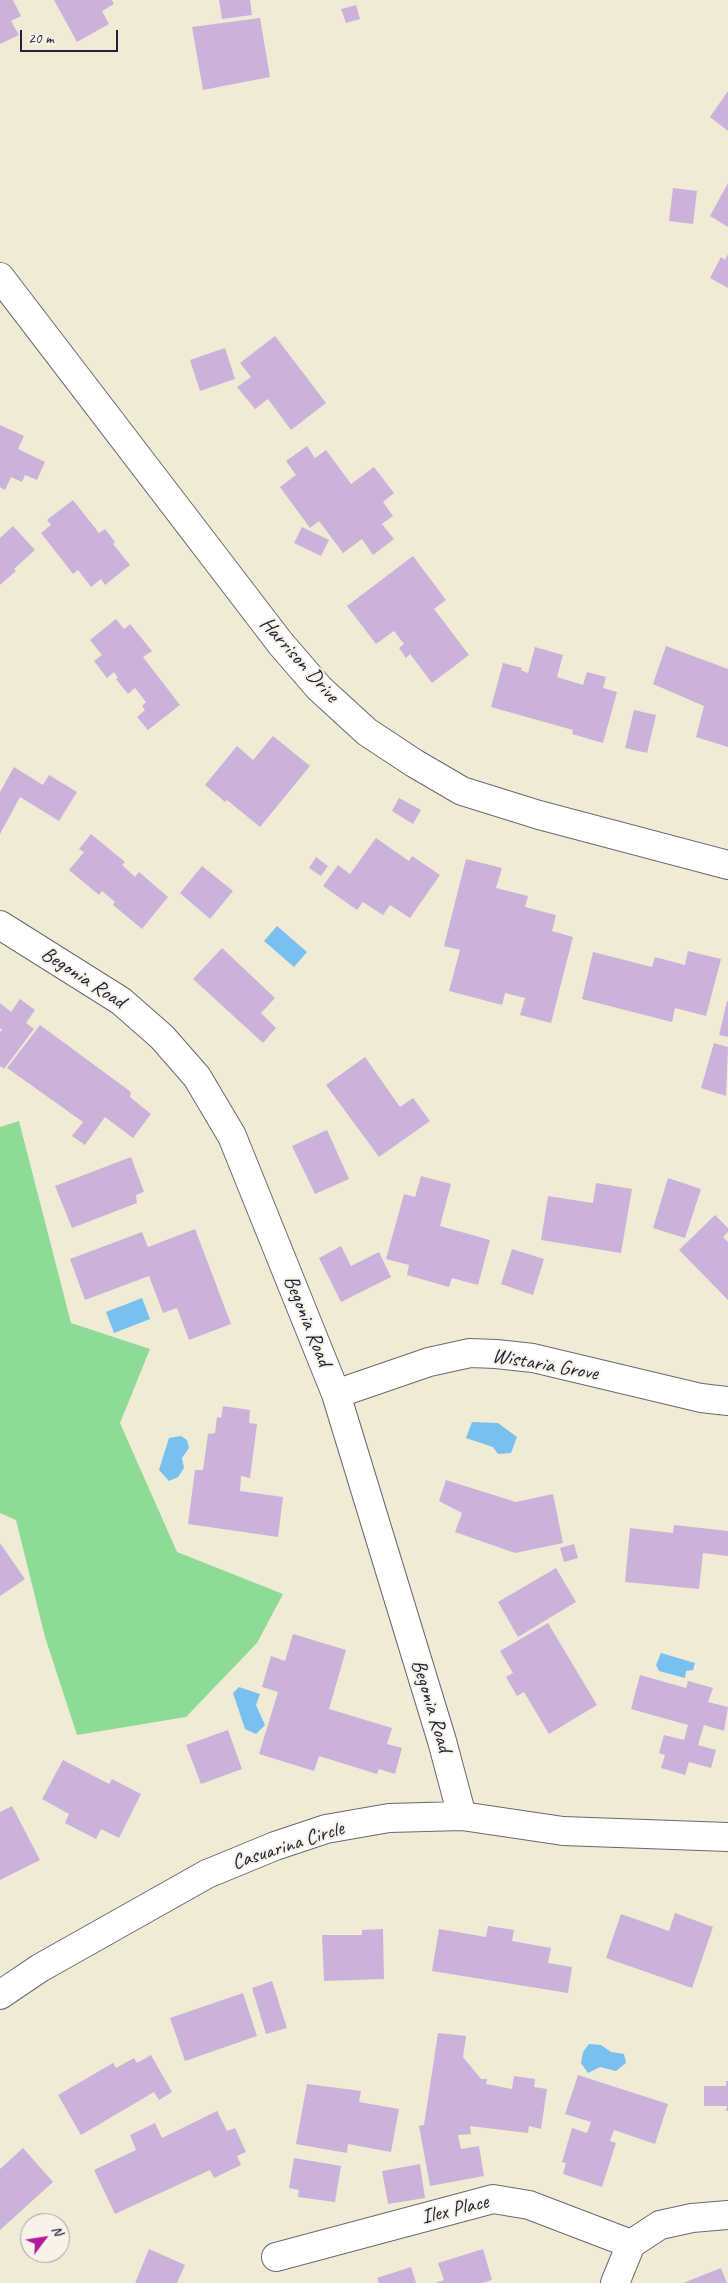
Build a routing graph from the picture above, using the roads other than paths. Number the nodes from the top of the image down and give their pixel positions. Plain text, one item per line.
1 (0, 277) edge
2 (728, 865) edge
3 (0, 925) edge
4 (336, 1394) junction
5 (728, 1401) edge
6 (462, 1816) junction
7 (728, 1837) edge
8 (0, 1995) edge
9 (728, 2214) edge
10 (631, 2244) junction
11 (276, 2257) dead end
12 (615, 2283) edge

1 - 2 street, Harrison Drive
3 - 4 street, Begonia Road
4 - 5 street, Wistaria Grove
4 - 6 street, Begonia Road
6 - 7 street, Casuarina Circle
6 - 8 street, Casuarina Circle
9 - 10 street
10 - 11 street, Ilex Place
10 - 12 street

